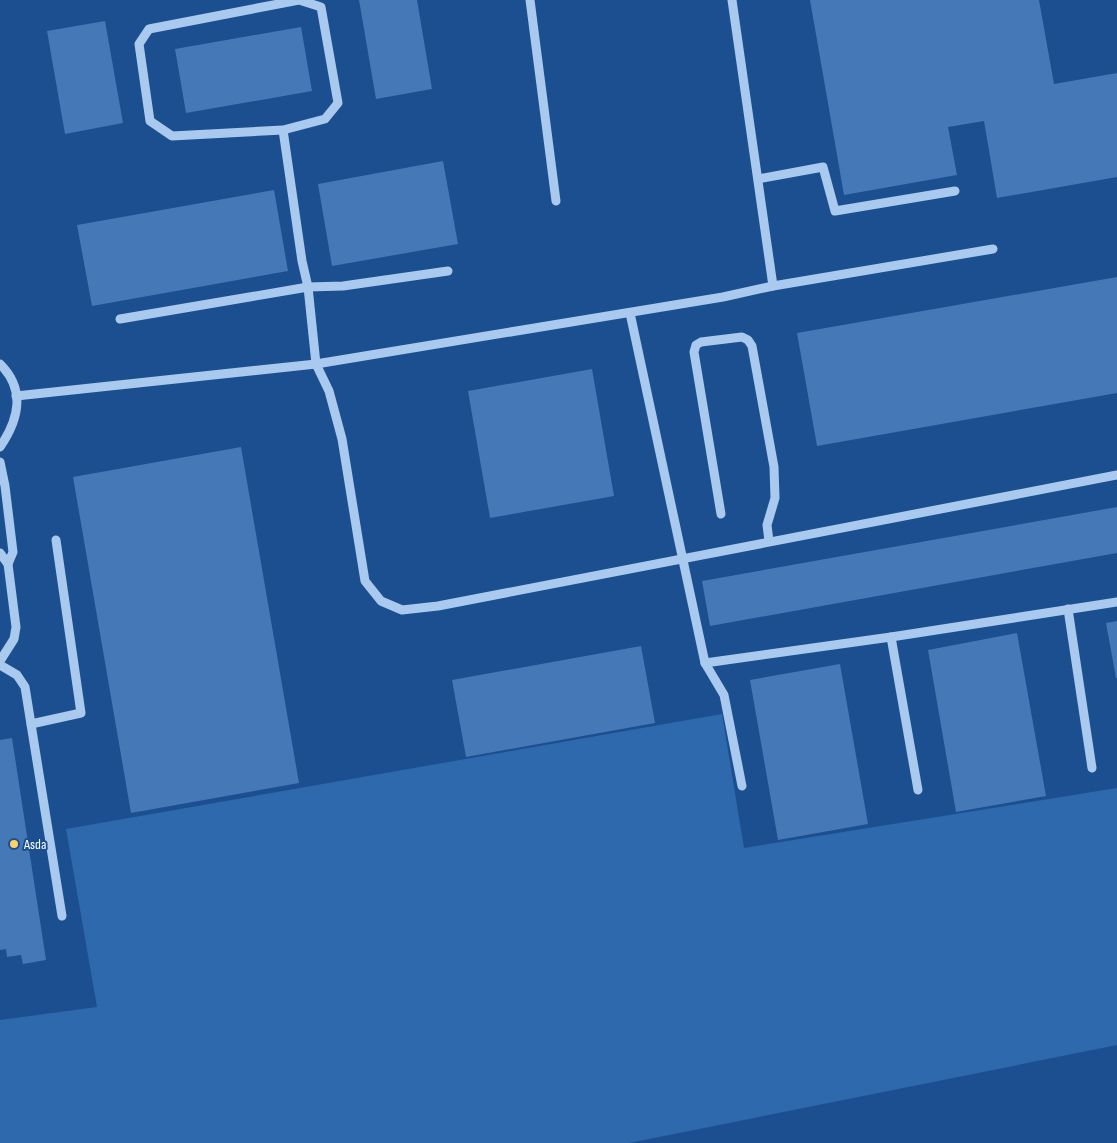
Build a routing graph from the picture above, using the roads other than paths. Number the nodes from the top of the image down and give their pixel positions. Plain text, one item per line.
1 (530, 0) edge
2 (732, 0) edge
3 (283, 130) junction
4 (758, 179) junction
5 (955, 192) dead end
6 (556, 201) dead end
7 (993, 249) dead end
8 (448, 271) dead end
9 (773, 286) junction
10 (308, 287) junction
11 (630, 313) junction
12 (120, 319) dead end
13 (0, 364) edge
14 (316, 364) junction
15 (16, 396) junction
16 (0, 447) edge
17 (0, 462) edge
18 (1117, 475) edge
19 (721, 514) dead end
20 (56, 540) dead end
21 (769, 541) junction
22 (0, 552) edge
23 (682, 559) junction
24 (8, 564) junction
25 (1117, 602) edge
26 (1068, 609) junction
27 (892, 637) junction
28 (0, 661) edge
29 (704, 663) junction
30 (0, 666) edge
31 (31, 724) junction
32 (1092, 768) dead end
33 (742, 786) dead end
34 (918, 790) dead end
35 (62, 916) dead end

1 - 6 street
2 - 4 street
3 - 3 street
3 - 10 street
4 - 5 street
4 - 9 street
7 - 9 street
8 - 10 street
9 - 11 street
10 - 12 street
10 - 14 street
11 - 14 street
11 - 23 street
13 - 15 street
14 - 15 street
14 - 23 street
15 - 16 street
17 - 24 street
18 - 21 street
19 - 21 street
20 - 31 street
21 - 23 street
22 - 24 street
23 - 29 street
24 - 28 street
25 - 26 street
26 - 27 street
26 - 32 street
27 - 29 street
27 - 34 street
29 - 33 street
30 - 31 street
31 - 35 street

